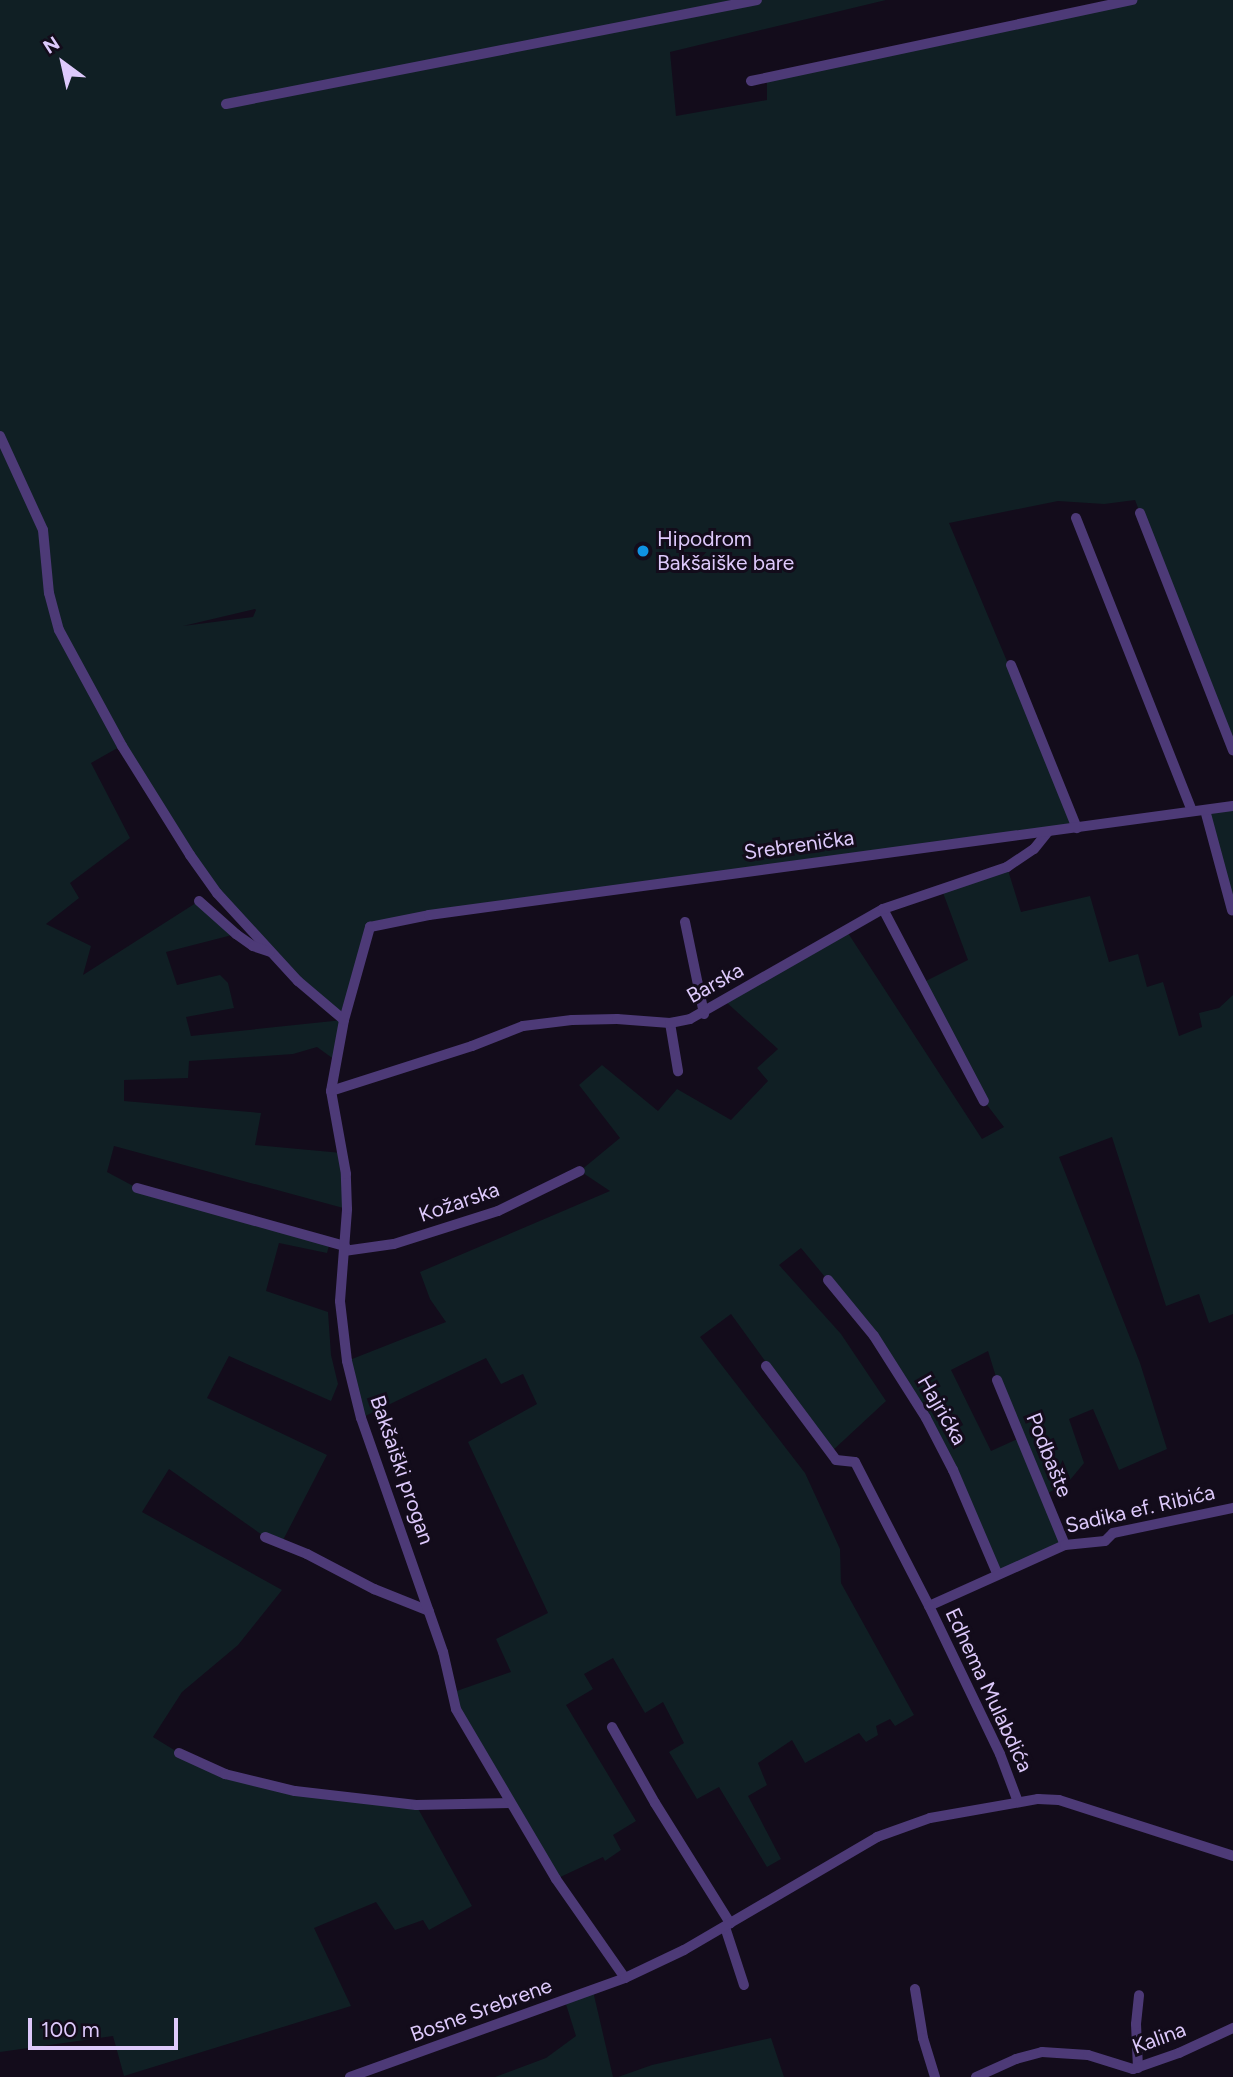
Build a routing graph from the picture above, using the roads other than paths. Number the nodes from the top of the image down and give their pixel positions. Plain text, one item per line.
1 (757, 0) edge
2 (1133, 0) edge
3 (751, 81) dead end
4 (226, 104) dead end
5 (0, 436) edge
6 (1140, 513) dead end
7 (1076, 518) dead end
8 (1011, 665) dead end
9 (1233, 750) edge
10 (1233, 806) edge
11 (1205, 810) junction
12 (1192, 811) junction
13 (1077, 828) junction
14 (1048, 832) junction
15 (199, 901) dead end
16 (883, 909) junction
17 (1232, 909) edge
18 (685, 922) dead end
19 (370, 927) joint
20 (271, 952) junction
21 (704, 1014) junction
22 (344, 1020) junction
23 (670, 1023) junction
24 (678, 1071) dead end
25 (331, 1091) junction
26 (984, 1101) dead end
27 (580, 1171) dead end
28 (137, 1188) dead end
29 (344, 1249) junction
30 (828, 1280) dead end
31 (766, 1366) dead end
32 (997, 1380) dead end
33 (1233, 1508) edge
34 (265, 1537) dead end
35 (1065, 1545) junction
36 (997, 1573) junction
37 (941, 1600) joint
38 (929, 1606) junction
39 (429, 1611) junction
40 (612, 1727) dead end
41 (179, 1753) dead end
42 (1018, 1802) junction
43 (510, 1803) junction
44 (1233, 1856) edge
45 (728, 1925) junction
46 (625, 1978) junction
47 (744, 1985) dead end
48 (915, 1989) dead end
49 (1139, 1994) dead end
50 (1233, 2028) edge
51 (1138, 2068) junction
52 (350, 2077) edge
53 (935, 2077) edge
54 (976, 2077) edge

1 - 4 street
2 - 3 street
5 - 20 street
6 - 9 street
7 - 12 street
8 - 13 street
10 - 11 street, Srebrenička
11 - 12 street, Srebrenička
11 - 17 street
12 - 13 street, Srebrenička
13 - 14 street, Srebrenička
14 - 16 street, Barska
14 - 19 street, Srebrenička
15 - 20 street
16 - 21 street, Barska
16 - 26 street
18 - 21 street
19 - 22 street, Bakšaiški progan
20 - 22 street
21 - 23 street, Barska
22 - 25 street, Bakšaiški progan
23 - 24 street
23 - 25 street, Barska
25 - 29 street, Bakšaiški progan
27 - 29 street, Kožarska
28 - 29 street
29 - 39 street, Bakšaiški progan
30 - 36 street, Hajrićka
31 - 38 street
32 - 35 street, Podbašte
33 - 35 street, Sadika ef. Ribića
34 - 39 street
35 - 36 street, Sadika ef. Ribića
36 - 37 street, Sadika ef. Ribića
37 - 38 street, Edhema Mulabdića
38 - 42 street, Edhema Mulabdića
39 - 43 street, Bakšaiški progan
40 - 45 street
41 - 43 street
42 - 44 street, Bosne Srebrene
42 - 45 street, Bosne Srebrene
43 - 46 street, Bakšaiški progan
45 - 46 street, Bosne Srebrene
45 - 47 street
46 - 52 street, Bosne Srebrene
48 - 53 street
49 - 51 street
50 - 51 street, Kalina
51 - 54 street, Kalina

